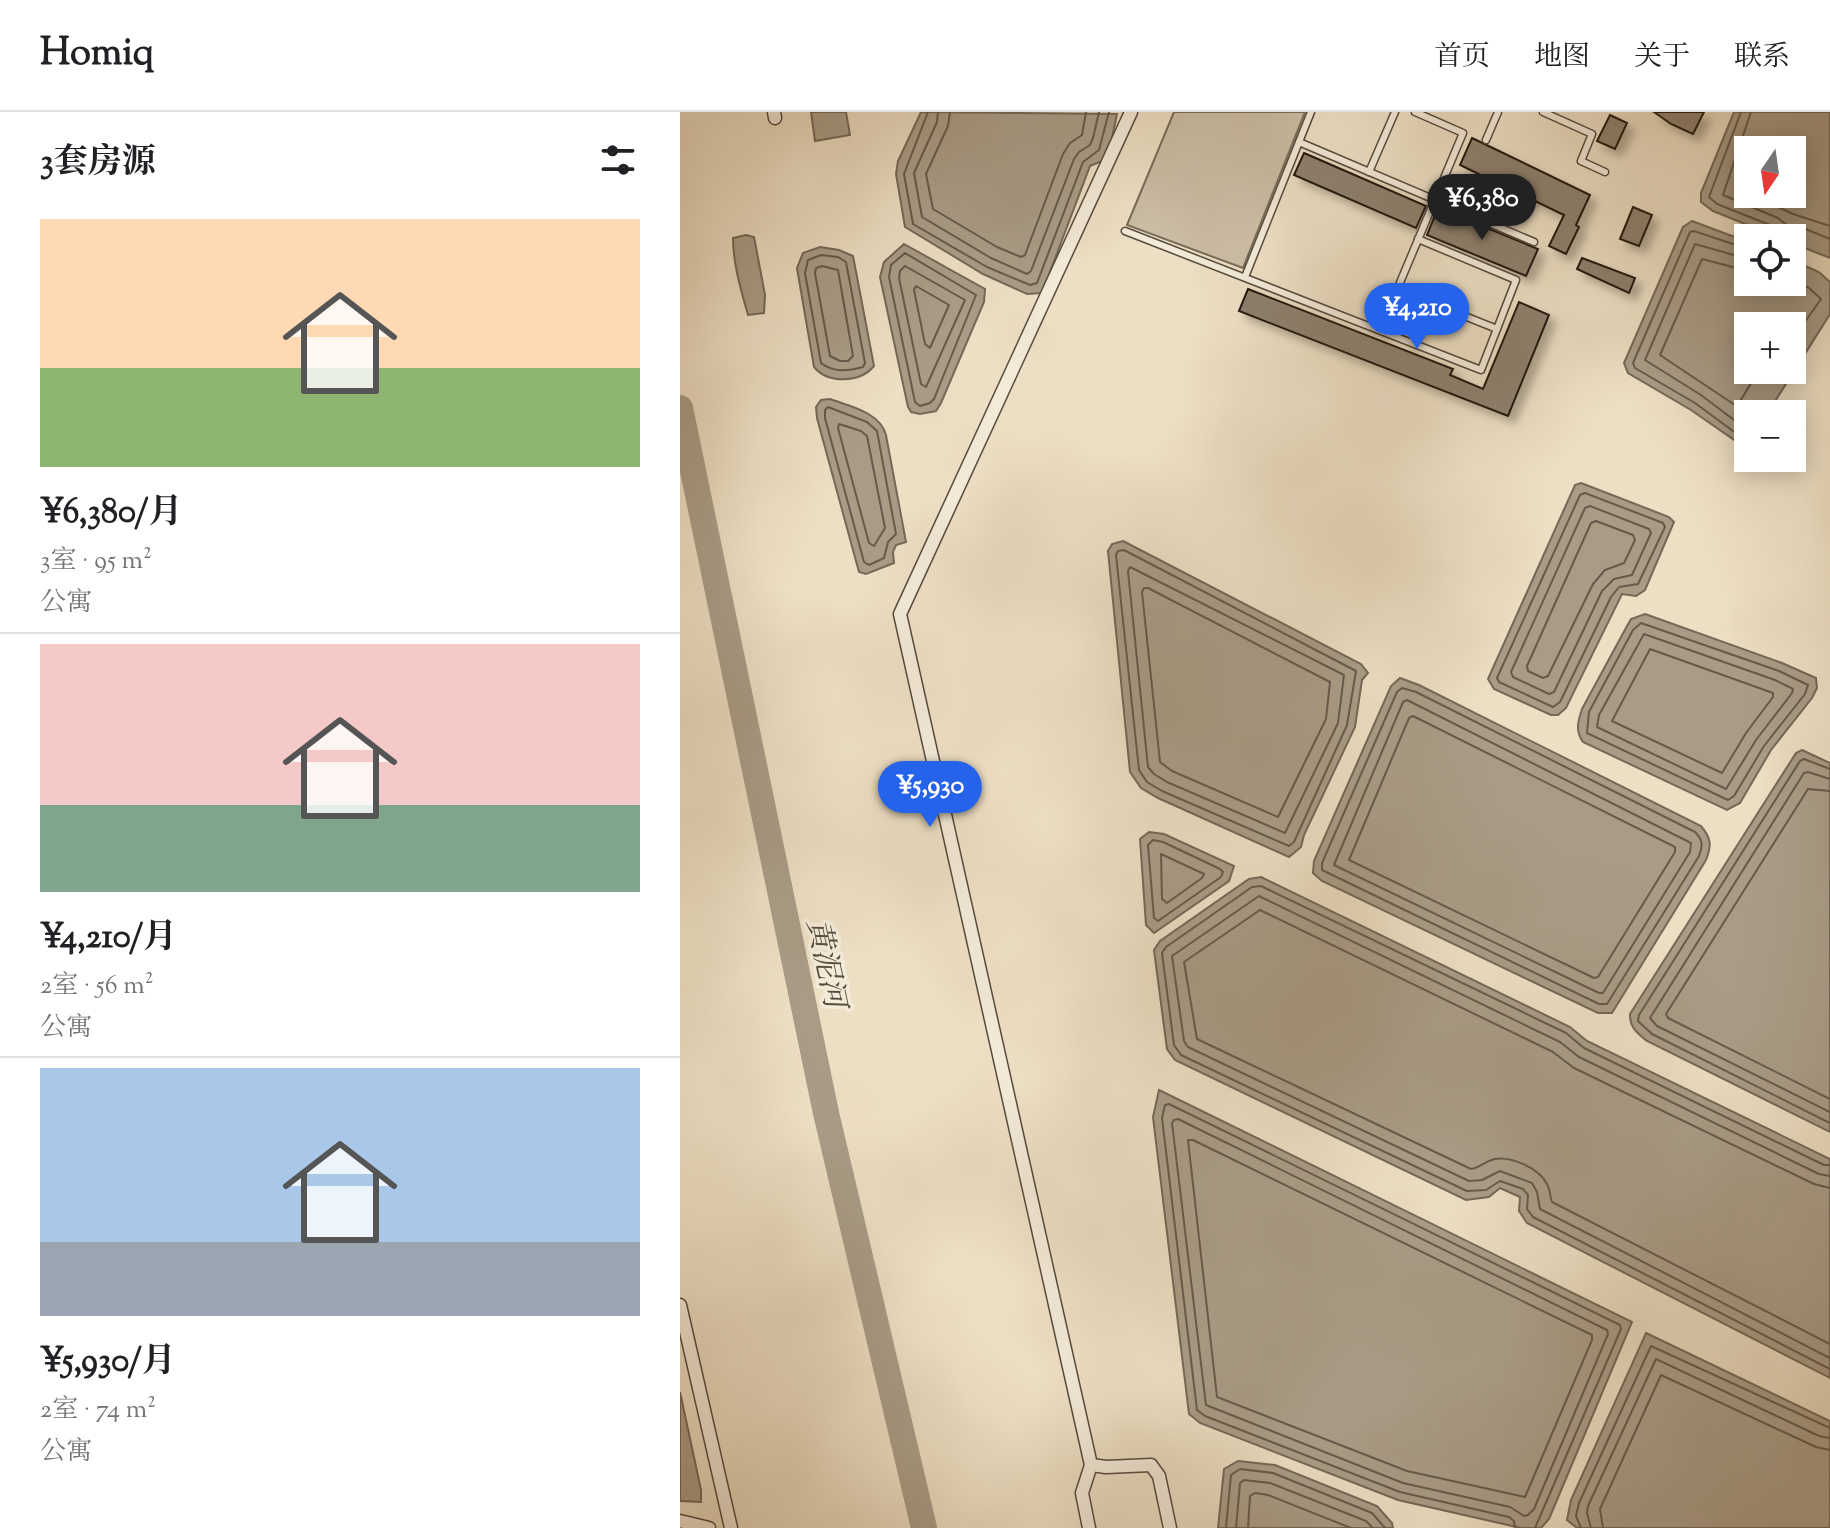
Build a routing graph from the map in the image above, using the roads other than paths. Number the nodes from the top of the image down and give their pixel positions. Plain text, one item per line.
1 (1131, 112) edge
2 (1311, 112) edge
3 (1395, 112) edge
4 (1415, 112) edge
5 (1498, 112) edge
6 (1543, 112) edge
7 (1486, 140) dead end
8 (1299, 142) junction
9 (1369, 172) junction
10 (1605, 172) dead end
11 (1434, 200) junction
12 (1125, 231) dead end
13 (1418, 239) junction
14 (1534, 242) dead end
15 (1245, 277) junction
16 (1397, 289) junction
17 (1497, 329) junction
18 (1380, 330) junction
19 (680, 1305) edge
20 (1091, 1465) junction
21 (680, 1521) edge
22 (709, 1528) edge
23 (731, 1528) edge
24 (1089, 1528) edge
25 (1170, 1528) edge

1 - 20 street
2 - 8 lane
3 - 9 lane
4 - 11 lane
5 - 7 lane
6 - 10 lane
8 - 9 lane
8 - 15 lane
9 - 11 lane
11 - 13 lane
11 - 14 lane
12 - 15 lane
13 - 16 lane
13 - 17 lane
15 - 18 lane
16 - 17 lane
16 - 18 lane
17 - 18 lane
19 - 23 street
20 - 24 street
20 - 25 street
21 - 22 street

